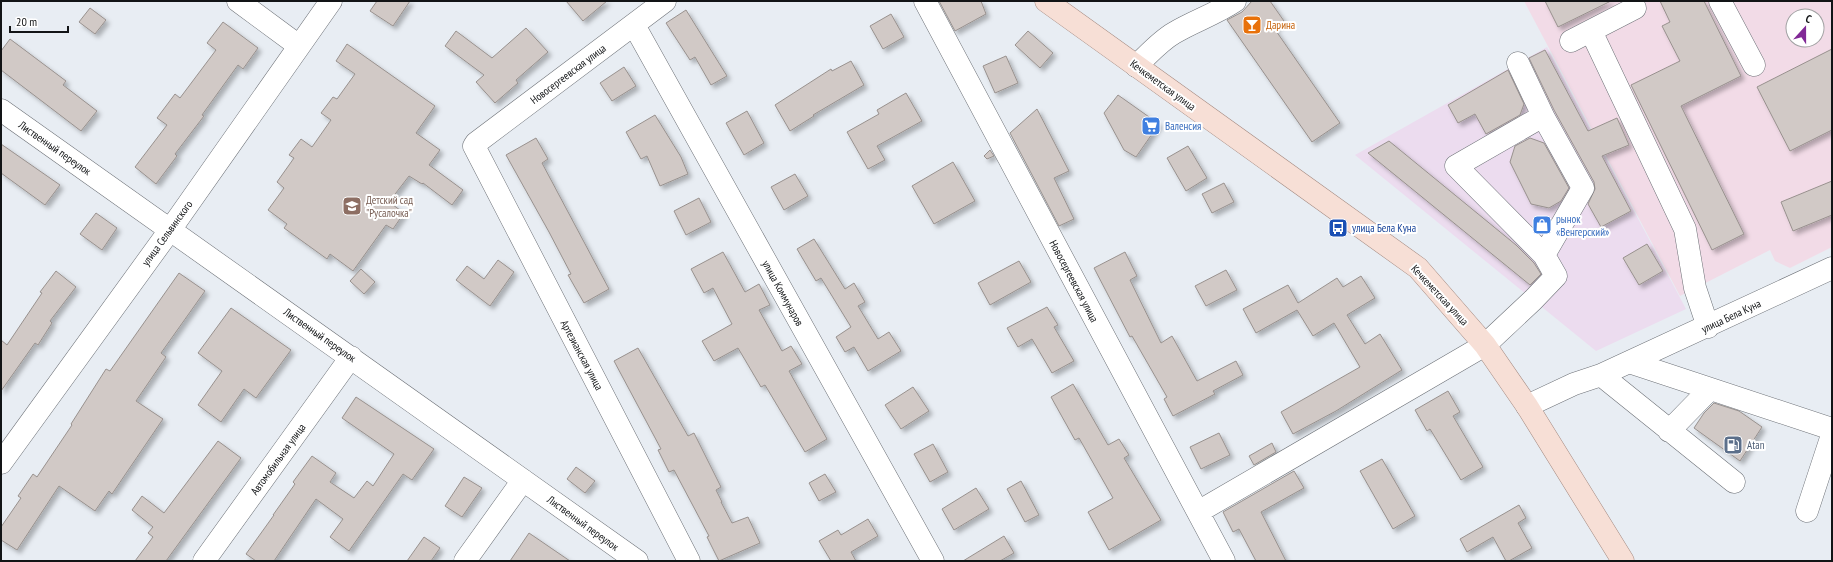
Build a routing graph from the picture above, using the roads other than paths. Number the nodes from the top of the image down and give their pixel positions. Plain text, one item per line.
1 (238, 1) edge
2 (331, 1) edge
3 (665, 1) edge
4 (925, 1) edge
5 (1046, 1) edge
6 (1235, 1) edge
7 (1720, 1) edge
8 (1635, 8) dead end
9 (634, 25) junction
10 (1591, 31) junction
11 (1571, 41) dead end
12 (299, 46) junction
13 (1518, 63) dead end
14 (1754, 65) dead end
15 (1136, 66) junction
16 (1, 110) edge
17 (1544, 116) junction
18 (475, 150) joint
19 (170, 230) junction
20 (1544, 255) junction
21 (1832, 268) edge
22 (1708, 327) junction
23 (1485, 345) junction
24 (351, 357) junction
25 (1629, 362) junction
26 (1601, 375) junction
27 (1710, 389) junction
28 (1527, 406) junction
29 (1832, 429) edge
30 (1669, 431) junction
31 (1832, 435) edge
32 (1, 463) edge
33 (523, 480) junction
34 (1734, 482) dead end
35 (1807, 511) dead end
36 (1198, 512) junction
37 (204, 561) edge
38 (465, 561) edge
39 (637, 561) edge
40 (689, 561) edge
41 (933, 561) edge
42 (1224, 561) edge
43 (1623, 561) edge

1 - 12 street
2 - 12 street, улица Сельвинского
3 - 9 street, Новосергеевская улица
4 - 36 street, Новосергеевская улица
5 - 15 main road, Кечкеметская улица
6 - 15 street
7 - 14 street
8 - 10 street
9 - 18 street, Новосергеевская улица
9 - 41 street, улица Коммунаров
10 - 11 street
10 - 22 street
12 - 19 street, улица Сельвинского
13 - 17 street
15 - 23 main road, Кечкеметская улица
16 - 19 street, Лиственный переулок
17 - 20 street
17 - 20 street
18 - 40 street, Артезианская улица
19 - 24 street, Лиственный переулок
19 - 32 street, улица Сельвинского
20 - 23 street
21 - 22 street, улица Бела Куна
22 - 25 street, улица Бела Куна
23 - 28 main road, Кечкеметская улица
23 - 36 street
24 - 33 street, Лиственный переулок
24 - 37 street, Автомобильная улица
25 - 26 street, улица Бела Куна
25 - 27 street
26 - 28 street, улица Бела Куна
26 - 30 street
27 - 29 street
27 - 30 street
28 - 43 main road, Кечкеметская улица
30 - 34 street
31 - 35 street
33 - 38 street
33 - 39 street, Лиственный переулок
36 - 42 street, Новосергеевская улица

